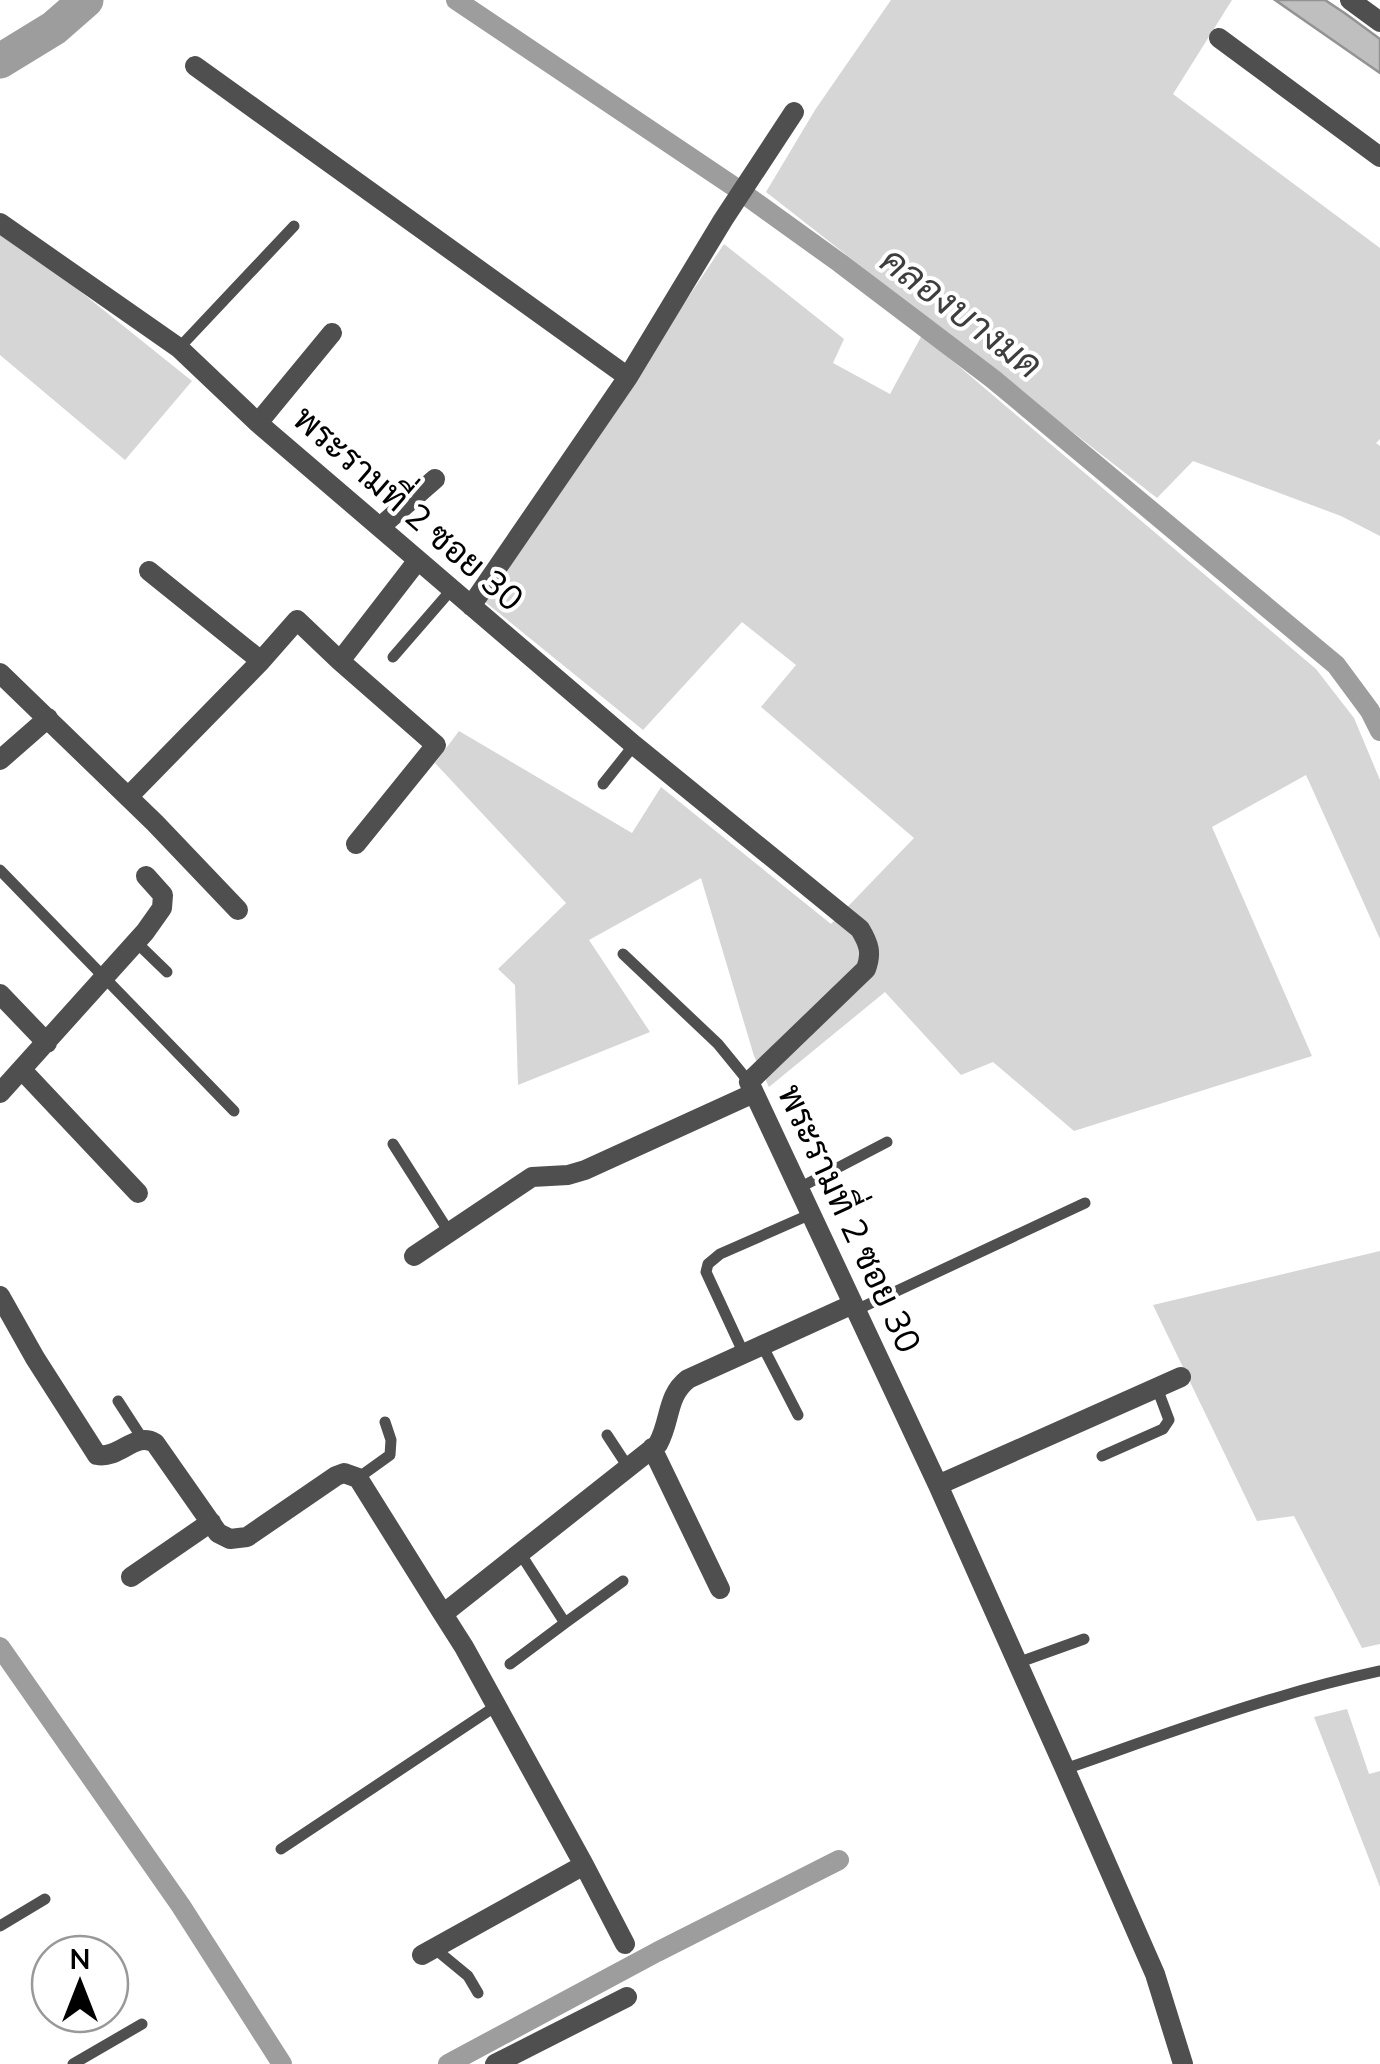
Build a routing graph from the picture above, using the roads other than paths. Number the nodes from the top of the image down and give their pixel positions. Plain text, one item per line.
1 (1350, 0) edge
2 (1380, 22) edge
3 (1218, 38) dead end
4 (195, 66) dead end
5 (794, 112) dead end
6 (1380, 157) edge
7 (0, 223) edge
8 (294, 226) dead end
9 (332, 334) dead end
10 (179, 348) junction
11 (628, 377) junction
12 (258, 423) junction
13 (435, 479) dead end
14 (380, 527) junction
15 (418, 560) junction
16 (149, 571) dead end
17 (452, 590) junction
18 (472, 606) junction
19 (394, 658) dead end
20 (261, 662) junction
21 (340, 662) junction
22 (0, 672) edge
23 (48, 718) junction
24 (634, 746) junction
25 (0, 760) edge
26 (603, 784) dead end
27 (128, 797) junction
28 (356, 844) dead end
29 (0, 870) edge
30 (146, 876) dead end
31 (238, 910) dead end
32 (136, 942) junction
33 (623, 954) dead end
34 (167, 972) dead end
35 (105, 977) junction
36 (0, 994) edge
37 (48, 1043) junction
38 (22, 1070) junction
39 (752, 1088) junction
40 (0, 1092) edge
41 (234, 1111) dead end
42 (887, 1142) dead end
43 (394, 1144) dead end
44 (800, 1188) junction
45 (138, 1193) dead end
46 (1085, 1202) dead end
47 (811, 1214) junction
48 (449, 1232) junction
49 (414, 1256) dead end
50 (0, 1296) edge
51 (853, 1308) junction
52 (753, 1349) junction
53 (1180, 1377) dead end
54 (1157, 1388) junction
55 (118, 1401) dead end
56 (798, 1415) dead end
57 (385, 1422) dead end
58 (607, 1435) dead end
59 (142, 1438) junction
60 (652, 1448) junction
61 (1102, 1456) dead end
62 (628, 1467) junction
63 (358, 1478) junction
64 (938, 1485) junction
65 (211, 1522) junction
66 (520, 1553) junction
67 (131, 1577) dead end
68 (623, 1581) dead end
69 (720, 1589) dead end
70 (443, 1614) junction
71 (566, 1623) junction
72 (1084, 1639) dead end
73 (1018, 1662) junction
74 (510, 1664) dead end
75 (1380, 1670) edge
76 (496, 1706) junction
77 (1065, 1769) junction
78 (281, 1849) dead end
79 (584, 1865) junction
80 (45, 1899) dead end
81 (0, 1926) edge
82 (624, 1944) dead end
83 (428, 1951) joint
84 (478, 1992) dead end
85 (628, 1997) dead end
86 (142, 2024) dead end
87 (73, 2064) edge
88 (496, 2064) edge
89 (1184, 2064) edge

1 - 2 street
3 - 6 street
4 - 11 street
5 - 11 street
7 - 10 street, พระรามที่ 2 ซอย 30
8 - 10 lane
9 - 12 street
10 - 12 street, พระรามที่ 2 ซอย 30
11 - 18 street
12 - 14 street, พระรามที่ 2 ซอย 30
13 - 14 street
14 - 15 street, พระรามที่ 2 ซอย 30
15 - 17 street, พระรามที่ 2 ซอย 30
15 - 21 street
16 - 20 street
17 - 18 street, พระรามที่ 2 ซอย 30
17 - 19 lane
18 - 24 street, พระรามที่ 2 ซอย 30
20 - 21 street
20 - 27 street
21 - 28 street
22 - 23 street
23 - 25 street
23 - 27 street
24 - 26 lane
24 - 39 street, พระรามที่ 2 ซอย 30
27 - 31 street
29 - 35 lane
30 - 32 street
32 - 34 lane
32 - 35 street
33 - 39 lane
35 - 37 street
35 - 41 lane
36 - 37 street
37 - 38 street
38 - 40 street
38 - 45 street
39 - 44 street, พระรามที่ 2 ซอย 30
39 - 48 street
42 - 44 lane
43 - 48 lane
44 - 47 street, พระรามที่ 2 ซอย 30
46 - 51 lane
47 - 51 street, พระรามที่ 2 ซอย 30
47 - 52 lane
48 - 49 street
50 - 59 street
51 - 52 street
51 - 64 street, พระรามที่ 2 ซอย 30
52 - 56 lane
52 - 60 street
53 - 54 street
54 - 61 lane
54 - 64 street
55 - 59 lane
57 - 63 lane
58 - 62 lane
59 - 65 street
60 - 62 street
60 - 69 street
62 - 66 street
63 - 65 street
63 - 70 street
64 - 73 street, พระรามที่ 2 ซอย 30
65 - 67 street
66 - 70 street
66 - 71 lane
68 - 71 lane
70 - 76 street
71 - 74 lane
72 - 73 lane
73 - 77 street, พระรามที่ 2 ซอย 30
75 - 77 lane
76 - 78 lane
76 - 79 street
77 - 89 street, พระรามที่ 2 ซอย 30
79 - 82 street
79 - 83 street
80 - 81 lane
83 - 84 lane
85 - 88 street
86 - 87 lane

